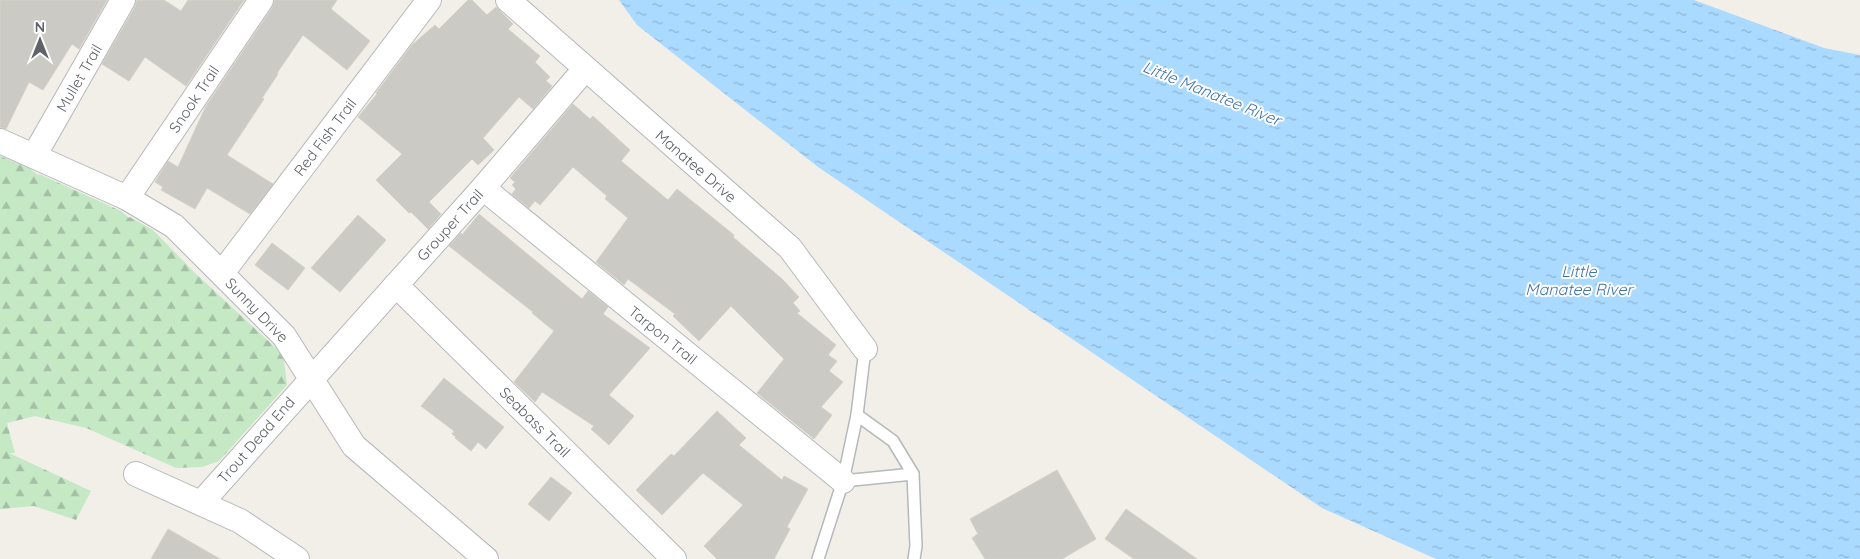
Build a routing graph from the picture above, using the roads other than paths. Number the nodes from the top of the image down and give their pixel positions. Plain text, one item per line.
1 (124, 0) edge
2 (260, 0) edge
3 (429, 0) edge
4 (508, 0) edge
5 (584, 69) junction
6 (0, 141) edge
7 (34, 156) junction
8 (483, 188) junction
9 (127, 198) junction
10 (222, 273) junction
11 (396, 284) junction
12 (865, 349) joint
13 (311, 378) junction
14 (857, 415) junction
15 (136, 474) dead end
16 (913, 474) junction
17 (843, 481) junction
18 (201, 503) junction
19 (298, 559) edge
20 (486, 559) edge
21 (674, 559) edge
22 (818, 559) edge
23 (914, 559) edge

1 - 7 street, Mullet Trail
2 - 9 street, Snook Trail
3 - 10 street, Red Fish Trail
4 - 5 street, Manatee Drive
5 - 8 street, Grouper Trail
5 - 12 street, Manatee Drive
6 - 7 street, Sunny Drive
7 - 9 street, Sunny Drive
8 - 11 street, Grouper Trail
8 - 17 street, Tarpon Trail
9 - 10 street, Sunny Drive
10 - 13 street, Sunny Drive
11 - 13 street, Grouper Trail
11 - 21 street, Seabass Trail
12 - 14 lane
13 - 18 street, Trout Dead End
13 - 20 street, Sunny Drive
14 - 16 lane
14 - 17 lane
15 - 18 street
16 - 17 lane
16 - 23 lane
17 - 22 lane
18 - 19 street

